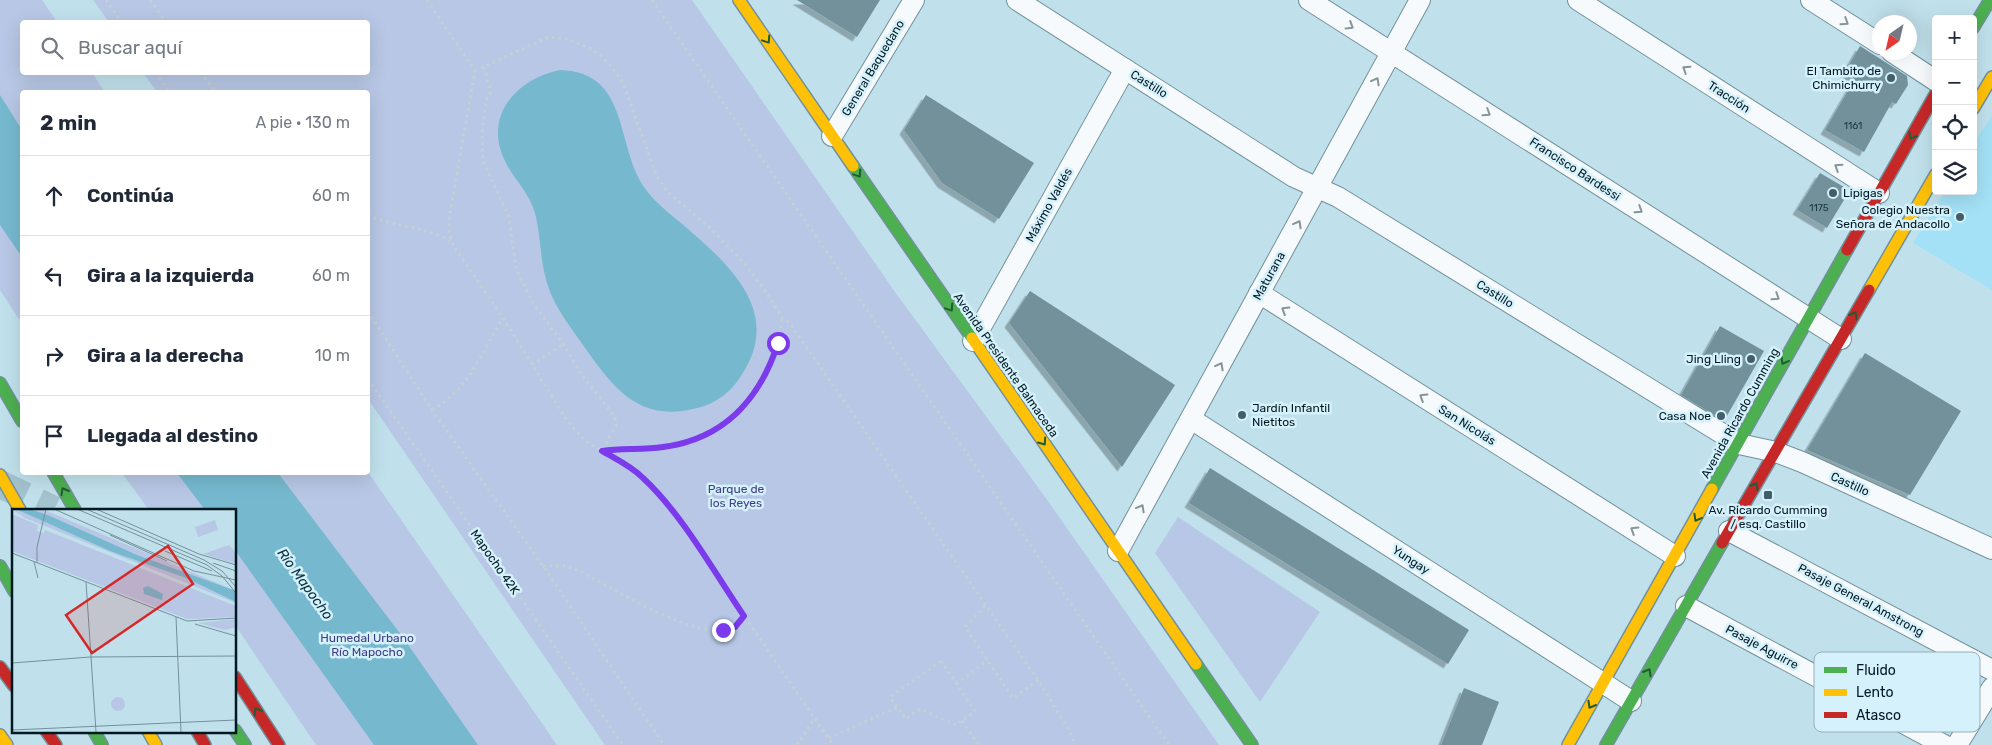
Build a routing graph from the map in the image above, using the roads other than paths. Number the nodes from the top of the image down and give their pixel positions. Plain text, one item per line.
1 (739, 0) edge
2 (914, 0) edge
3 (1017, 0) edge
4 (1308, 0) edge
5 (1420, 0) edge
6 (1578, 0) edge
7 (1811, 0) edge
8 (1990, 0) edge
9 (1977, 21) edge
10 (1872, 39) edge
11 (1392, 53) junction
12 (1905, 60) edge
13 (1125, 69) junction
14 (1932, 77) edge
15 (1992, 77) edge
16 (1932, 100) edge
17 (1975, 105) edge
18 (832, 136) junction
19 (1932, 181) edge
20 (1318, 187) junction
21 (1879, 193) junction
22 (1259, 294) junction
23 (1808, 318) junction
24 (1841, 339) junction
25 (973, 341) junction
26 (0, 383) edge
27 (20, 418) edge
28 (1191, 419) junction
29 (1739, 444) junction
30 (1776, 452) junction
31 (0, 475) edge
32 (54, 475) edge
33 (19, 509) edge
34 (74, 509) edge
35 (1729, 531) junction
36 (1992, 549) edge
37 (1118, 551) junction
38 (1675, 556) junction
39 (0, 566) edge
40 (12, 587) edge
41 (1686, 606) junction
42 (1958, 652) edge
43 (1980, 664) edge
44 (0, 667) edge
45 (1992, 670) edge
46 (1814, 675) edge
47 (236, 679) edge
48 (12, 683) edge
49 (1603, 683) junction
50 (1992, 688) edge
51 (1631, 701) junction
52 (1980, 708) edge
53 (47, 732) edge
54 (95, 732) edge
55 (149, 732) edge
56 (198, 732) edge
57 (236, 732) edge
58 (1920, 732) edge
59 (1965, 732) edge
60 (0, 735) edge
61 (7, 745) edge
62 (56, 745) edge
63 (102, 745) edge
64 (156, 745) edge
65 (205, 745) edge
66 (245, 745) edge
67 (279, 745) edge
68 (1252, 745) edge
69 (1568, 745) edge
70 (1606, 745) edge
71 (1944, 745) edge
72 (1957, 745) edge

1 -> 18 main road, Avenida Presidente Balmaceda
2 - 18 street, General Baquedano
3 - 13 street, Castillo
4 -> 11 street, Francisco Bardessi
5 - 11 street, Maturana
21 -> 6 street, Tracción
7 -> 10 street
8 - 9 main road
20 -> 11 street, Maturana
11 -> 23 street, Francisco Bardessi
12 - 14 street
13 - 20 street, Castillo
13 - 25 street, Máximo Valdés
15 - 17 main road
16 -> 21 main road, Avenida Ricardo Cumming
18 -> 25 main road, Avenida Presidente Balmaceda
24 -> 19 main road
22 -> 20 street, Maturana
20 - 29 street, Castillo
21 - 23 main road, Avenida Ricardo Cumming
28 -> 22 street, Maturana
38 -> 22 street, San Nicolás
23 - 24 street, Francisco Bardessi
23 -> 29 main road, Avenida Ricardo Cumming
24 - 30 main road
25 -> 37 main road, Avenida Presidente Balmaceda
26 - 27 main road
37 -> 28 street, Maturana
28 - 49 street, Yungay
29 - 30 street, Castillo
29 -> 38 main road, Avenida Ricardo Cumming
35 -> 30 main road
30 - 36 street, Castillo
31 - 33 main road
34 -> 32 main road
35 - 41 main road
35 - 42 street, Pasaje General Amstrong
37 - 68 main road, Avenida Presidente Balmaceda
38 - 49 main road, Avenida Ricardo Cumming
39 - 40 main road
41 - 46 street, Pasaje Aguirre
51 -> 41 main road
43 - 45 street, Pasaje General Amstrong
44 - 48 main road
67 -> 47 main road
49 - 51 street, Yungay
49 -> 69 main road, Avenida Ricardo Cumming
50 - 52 street
51 - 70 main road
53 - 62 main road
54 - 63 main road
55 - 64 main road
56 - 65 main road
57 - 66 main road
58 - 71 street, Pasaje Aguirre
59 - 72 street
60 - 61 main road

